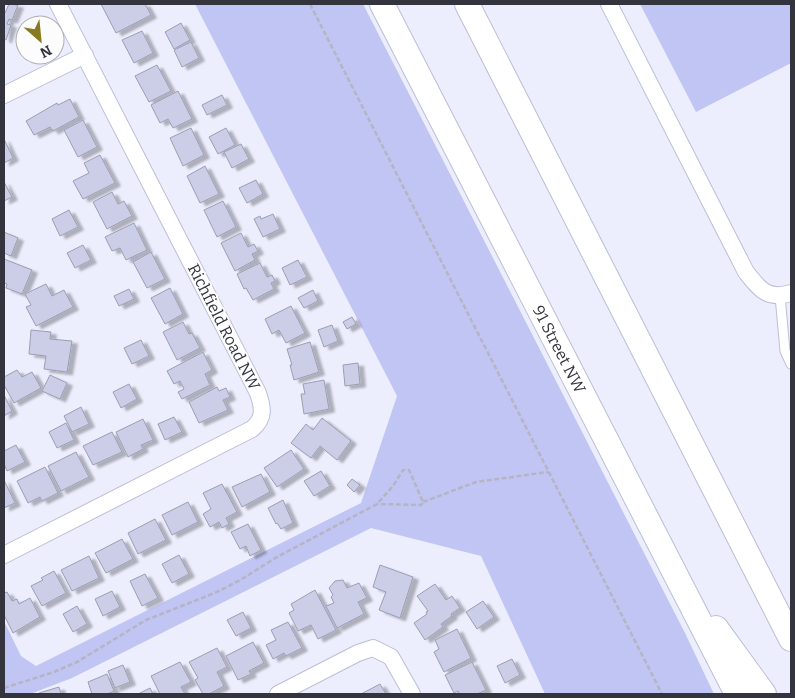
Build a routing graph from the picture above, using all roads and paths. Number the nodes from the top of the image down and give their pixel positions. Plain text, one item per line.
1 (58, 4) edge
2 (310, 4) edge
3 (382, 4) edge
4 (467, 4) edge
5 (609, 4) edge
6 (84, 55) junction
7 (4, 95) edge
8 (780, 294) edge
9 (791, 364) edge
10 (548, 472) junction
11 (423, 502) junction
12 (377, 504) junction
13 (644, 517) junction
14 (4, 555) edge
15 (791, 639) edge
16 (4, 688) edge
17 (732, 689) edge
18 (278, 694) edge
19 (412, 694) edge
20 (662, 694) edge
21 (764, 694) edge

1 - 6 street, Richfield Road NW
2 - 10 path
3 - 13 main road, 91 Street NW
4 - 15 main road
5 - 8 street
6 - 7 street
6 - 14 street, Richfield Road NW
8 - 9 lane
10 - 11 path
10 - 20 path
11 - 12 path
11 - 12 path
12 - 16 path
13 - 17 main road, 91 Street NW
13 - 21 main road
18 - 19 street

